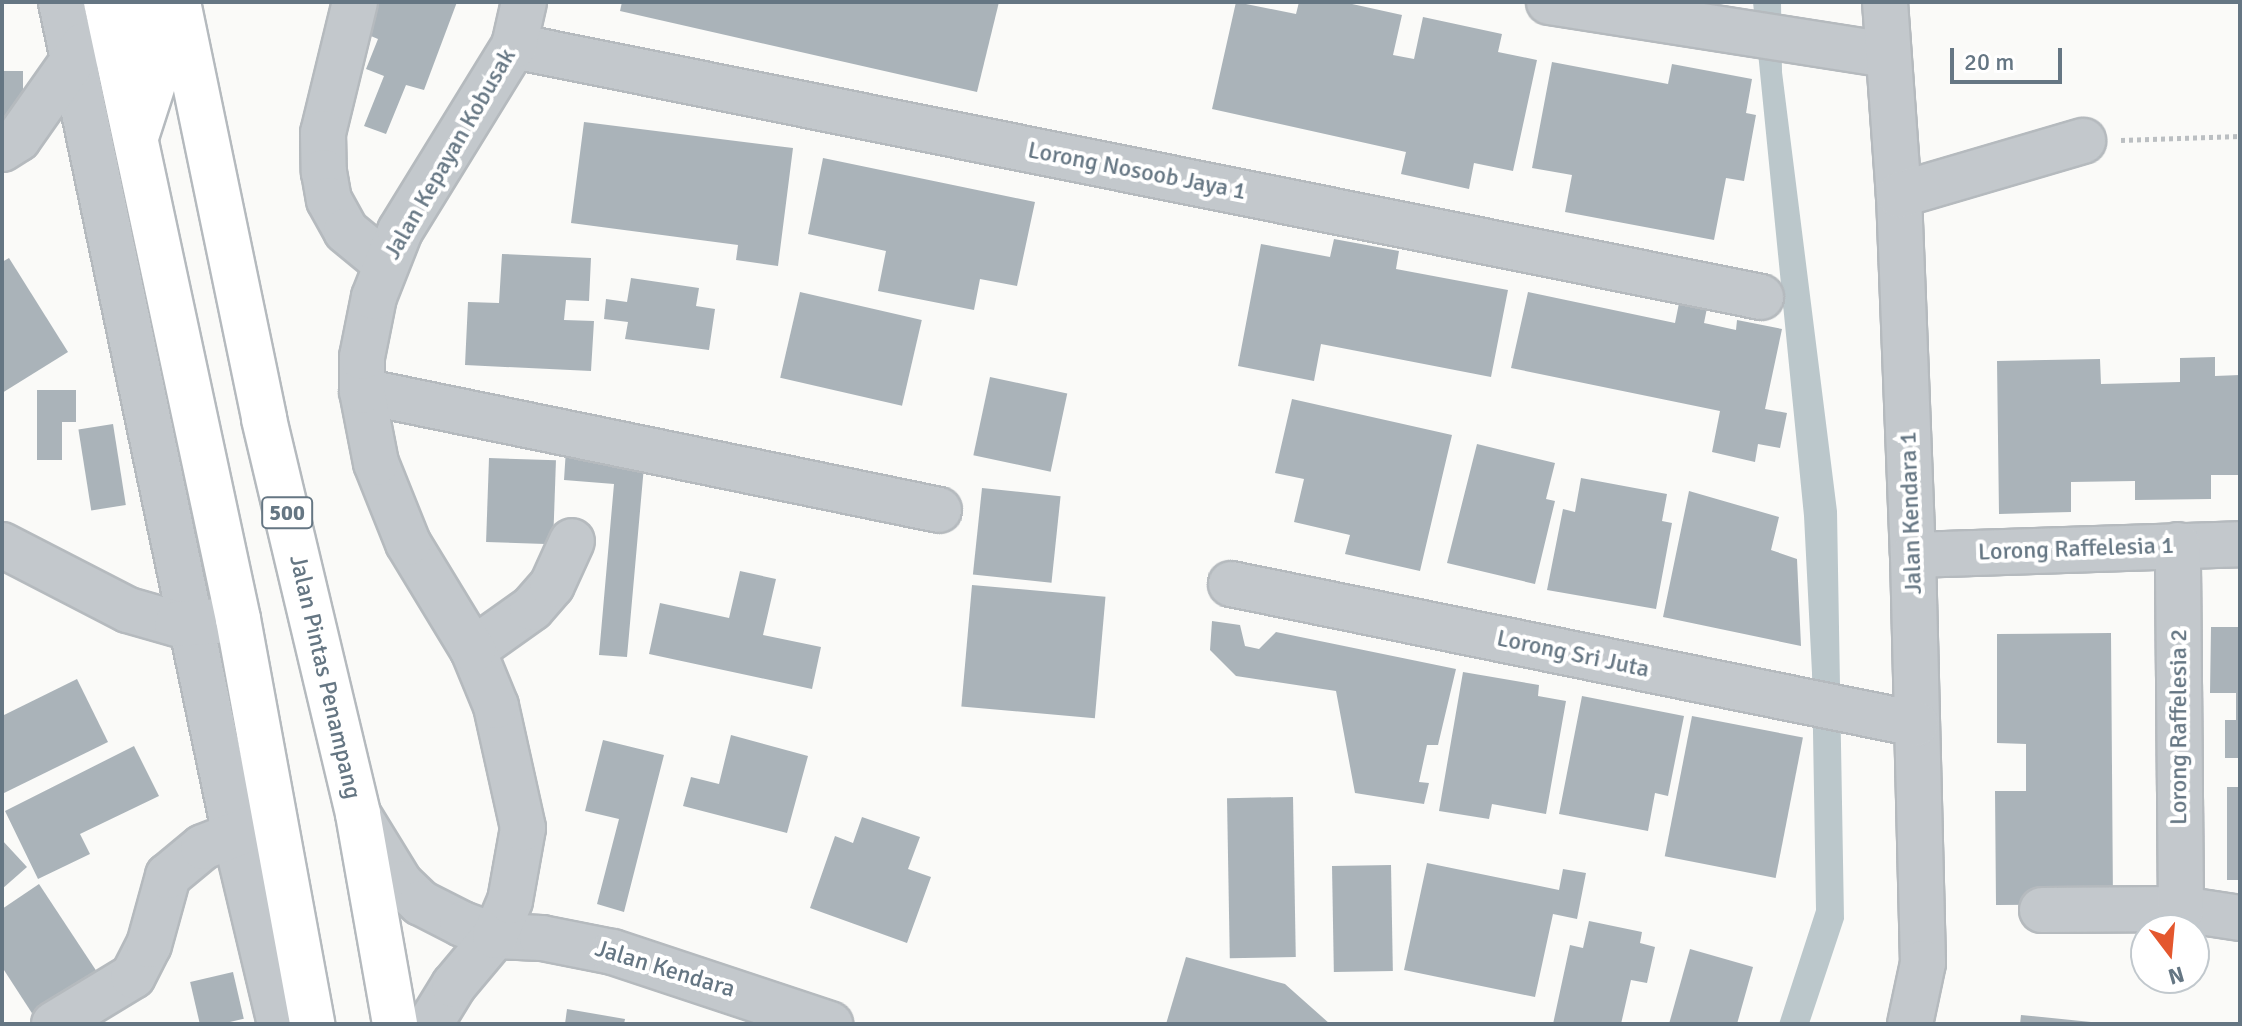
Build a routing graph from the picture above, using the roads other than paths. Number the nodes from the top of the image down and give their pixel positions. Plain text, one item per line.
1 (61, 2) edge
2 (178, 2) edge
3 (355, 2) edge
4 (524, 2) edge
5 (1549, 2) edge
6 (1885, 2) edge
7 (117, 5) edge
8 (514, 46) junction
9 (1888, 55) junction
10 (73, 60) junction
11 (90, 137) junction
12 (136, 137) junction
13 (2083, 141) road end
14 (10, 144) edge
15 (1899, 195) junction
16 (386, 264) junction
17 (1761, 297) dead end
18 (362, 391) junction
19 (939, 510) dead end
20 (572, 541) dead end
21 (2240, 544) edge
22 (2, 545) edge
23 (2178, 545) junction
24 (1913, 555) junction
25 (1231, 584) dead end
26 (238, 619) junction
27 (190, 623) junction
28 (473, 650) junction
29 (1916, 724) junction
30 (358, 814) junction
31 (254, 827) junction
32 (2181, 909) junction
33 (2042, 910) dead end
34 (2240, 918) edge
35 (495, 936) junction
36 (54, 1024) edge
37 (280, 1024) edge
38 (312, 1024) edge
39 (395, 1024) edge
40 (430, 1024) edge
41 (830, 1024) edge
42 (1910, 1024) edge

1 - 10 street
2 - 30 main road, Jalan Pintas Penampang / 500
3 - 16 street
4 - 8 street, Jalan Kepayan Kobusak
5 - 9 street
6 - 9 street, Jalan Kendara 1
7 - 10 street
7 - 12 main road
8 - 16 street, Jalan Kepayan Kobusak
8 - 17 street, Lorong Nosoob Jaya 1
9 - 15 street, Jalan Kendara 1
10 - 11 street
10 - 14 street
11 - 12 street
11 - 14 street
11 - 27 street
12 - 26 main road
13 - 15 street
15 - 24 street, Jalan Kendara 1
16 - 18 street, Jalan Kepayan Kobusak
18 - 19 street
18 - 28 street, Jalan Kepayan Kobusak
20 - 28 street
21 - 23 street, Lorong Raffelesia 1
22 - 27 street
23 - 24 street, Lorong Raffelesia 1
23 - 32 street, Lorong Raffelesia 2
24 - 29 street, Jalan Kendara 1
25 - 29 street, Lorong Sri Juta
26 - 27 street
26 - 31 main road
27 - 31 street
28 - 35 street, Jalan Kepayan Kobusak
29 - 42 street, Jalan Kendara 1
30 - 35 street
30 - 39 main road, Jalan Pintas Penampang / 500
31 - 36 street
31 - 37 street
31 - 38 main road
32 - 33 street
32 - 34 street
35 - 40 street, Jalan Kepayan Kobusak
35 - 41 street, Jalan Kendara

